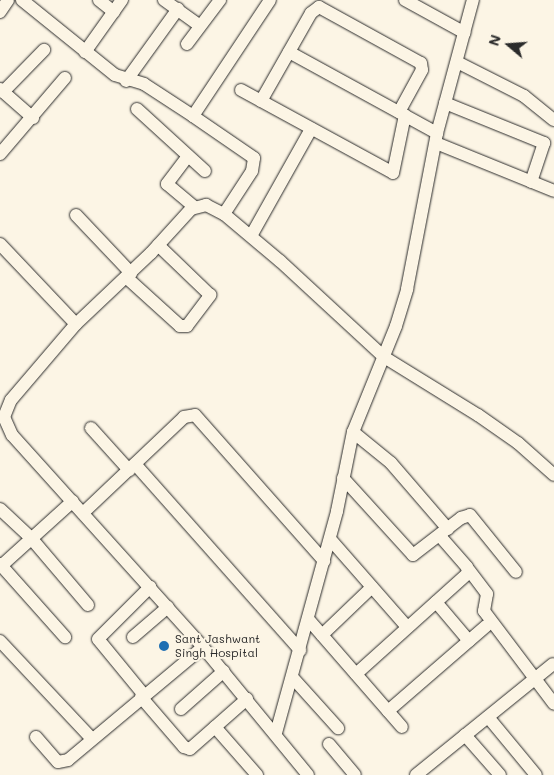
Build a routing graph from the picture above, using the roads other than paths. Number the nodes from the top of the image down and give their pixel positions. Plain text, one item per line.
1 (22, 0) edge
2 (99, 0) edge
3 (122, 0) edge
4 (164, 0) edge
5 (220, 0) edge
6 (270, 0) edge
7 (405, 0) edge
8 (473, 0) edge
9 (178, 9) junction
10 (114, 12) junction
11 (200, 26) junction
12 (465, 33) junction
13 (187, 44) dead end
14 (44, 50) dead end
15 (85, 52) junction
16 (289, 52) junction
17 (457, 62) junction
18 (66, 78) dead end
19 (126, 81) junction
20 (2, 90) edge
21 (241, 90) dead end
22 (261, 101) junction
23 (445, 103) junction
24 (137, 109) dead end
25 (552, 113) edge
26 (402, 114) junction
27 (193, 116) junction
28 (34, 118) junction
29 (311, 129) junction
30 (436, 138) junction
31 (0, 154) edge
32 (188, 156) junction
33 (205, 171) dead end
34 (531, 182) junction
35 (554, 191) edge
36 (194, 207) junction
37 (224, 214) junction
38 (76, 215) dead end
39 (251, 236) junction
40 (0, 244) edge
41 (158, 245) junction
42 (129, 275) junction
43 (76, 324) junction
44 (384, 357) junction
45 (91, 428) dead end
46 (4, 432) edge
47 (354, 432) junction
48 (132, 467) junction
49 (554, 475) edge
50 (343, 478) junction
51 (73, 501) junction
52 (0, 509) edge
53 (84, 513) junction
54 (444, 532) junction
55 (31, 538) junction
56 (330, 539) junction
57 (324, 561) junction
58 (0, 566) edge
59 (469, 570) junction
60 (516, 572) dead end
61 (150, 587) junction
62 (372, 587) junction
63 (436, 602) junction
64 (88, 605) dead end
65 (168, 607) junction
66 (308, 619) junction
67 (486, 626) dead end
68 (407, 628) junction
69 (322, 635) junction
70 (65, 637) dead end
71 (133, 637) dead end
72 (0, 641) edge
73 (469, 641) junction
74 (203, 647) junction
75 (300, 650) junction
76 (553, 664) edge
77 (224, 671) junction
78 (356, 674) junction
79 (292, 677) junction
80 (535, 678) junction
81 (143, 696) junction
82 (247, 698) junction
83 (554, 704) edge
84 (181, 709) dead end
85 (388, 711) junction
86 (488, 717) junction
87 (215, 727) junction
88 (402, 727) dead end
89 (338, 728) dead end
90 (276, 733) junction
91 (465, 735) junction
92 (36, 737) dead end
93 (92, 739) junction
94 (329, 744) dead end
95 (423, 773) edge
96 (257, 775) edge
97 (308, 775) edge
98 (355, 775) edge
99 (500, 775) edge
100 (536, 775) edge

1 - 15 street
2 - 10 street
3 - 10 street
4 - 9 street
5 - 11 street
6 - 27 street
7 - 12 street
8 - 12 street
9 - 11 street
9 - 19 street
10 - 15 street
11 - 13 street
12 - 17 street
14 - 20 street
15 - 19 street
16 - 22 street
16 - 26 street
16 - 26 street
17 - 23 street
17 - 25 street
18 - 28 street
19 - 27 street
20 - 28 street
21 - 22 street
22 - 29 street
23 - 30 street
23 - 34 street
24 - 32 street
26 - 29 street
26 - 30 street
27 - 37 street
28 - 31 street
29 - 39 street
30 - 34 street
30 - 44 street
32 - 33 street
32 - 36 street
34 - 35 street
36 - 37 street
36 - 41 street
37 - 39 street
38 - 42 street
39 - 44 street
40 - 43 street
41 - 42 street
41 - 42 street
42 - 43 street
43 - 46 street
44 - 47 street
44 - 49 street
45 - 48 street
46 - 51 street
47 - 50 street
47 - 54 street
48 - 53 street
48 - 57 street
48 - 75 street
50 - 54 street
50 - 56 street
51 - 53 street
51 - 55 street
52 - 55 street
53 - 61 street
54 - 59 street
54 - 60 street
55 - 58 street
55 - 64 street
56 - 57 street
56 - 62 street
57 - 66 street
58 - 70 street
59 - 63 street
59 - 80 street
61 - 65 street
61 - 81 street
62 - 68 street
62 - 69 street
63 - 68 street
63 - 73 street
65 - 71 street
65 - 74 street
66 - 69 street
66 - 75 street
67 - 73 street
68 - 78 street
69 - 78 street
72 - 93 street
73 - 85 street
74 - 77 street
74 - 81 street
75 - 79 street
76 - 80 street
77 - 82 street
77 - 84 street
78 - 85 street
79 - 89 street
79 - 90 street
80 - 83 street
80 - 86 street
81 - 87 street
81 - 93 street
82 - 87 street
82 - 90 street
85 - 88 street
86 - 91 street
86 - 100 street
87 - 96 street
90 - 97 street
91 - 95 street
91 - 99 street
92 - 93 street
94 - 98 street

